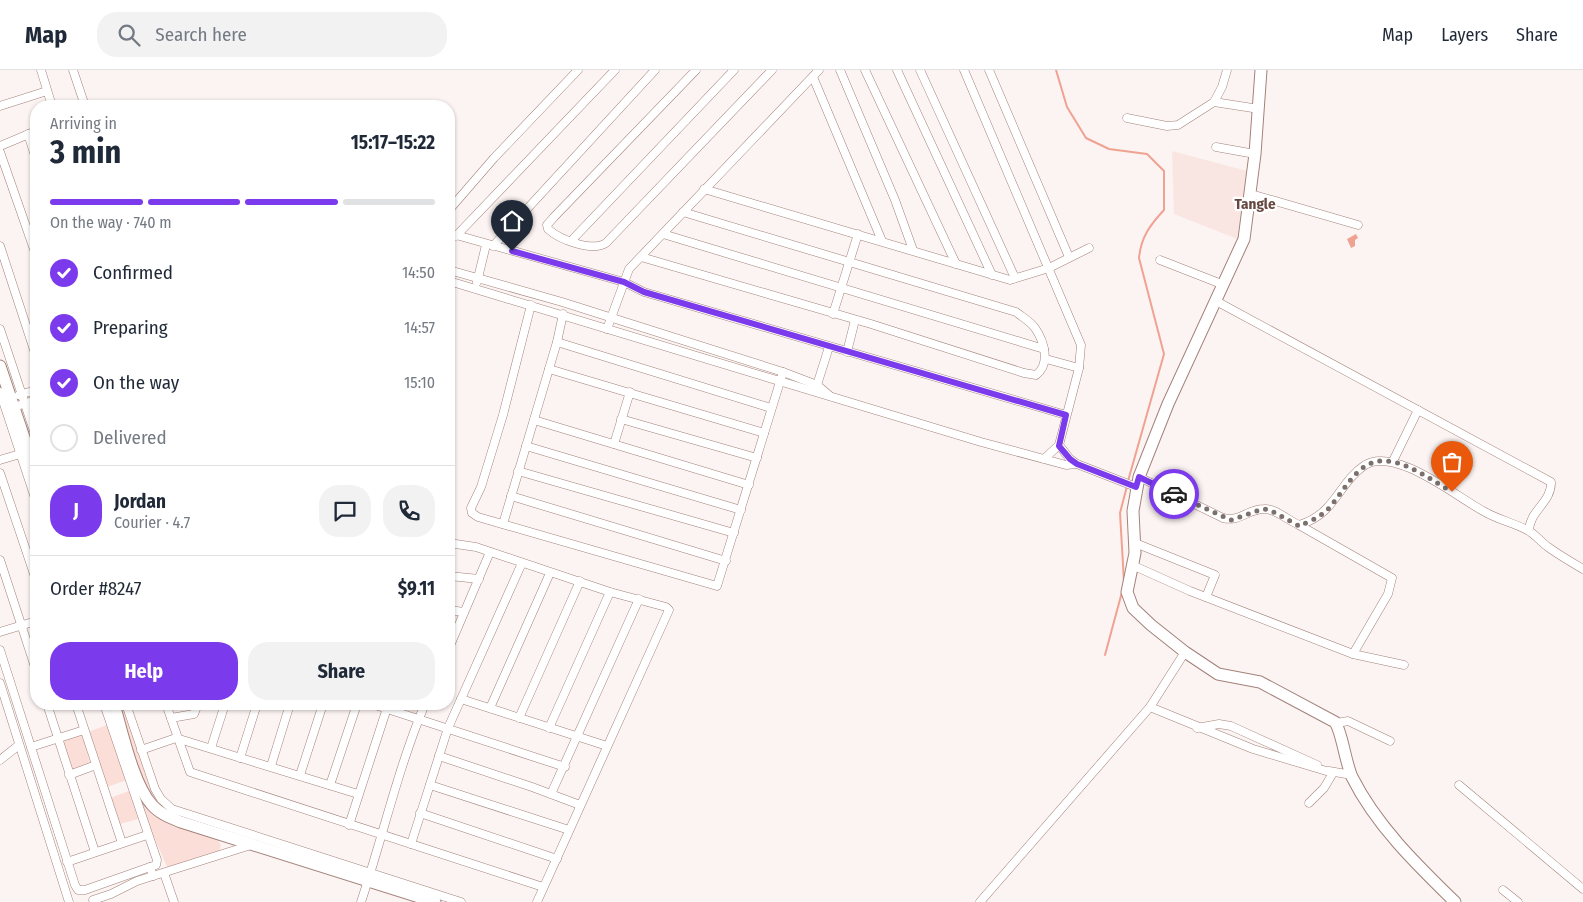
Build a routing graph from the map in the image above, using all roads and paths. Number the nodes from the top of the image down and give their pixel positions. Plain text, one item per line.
1 (41, 70) edge
2 (73, 70) edge
3 (578, 70) edge
4 (615, 70) edge
5 (655, 70) edge
6 (696, 70) edge
7 (734, 70) edge
8 (772, 70) edge
9 (819, 70) edge
10 (840, 70) edge
11 (866, 70) edge
12 (897, 70) edge
13 (920, 70) edge
14 (964, 70) edge
15 (989, 70) edge
16 (1227, 70) edge
17 (1261, 70) edge
18 (813, 76) junction
19 (47, 91) junction
20 (50, 100) edge
21 (83, 100) edge
22 (1214, 102) junction
23 (0, 106) edge
24 (1259, 109) junction
25 (1128, 118) dead end
26 (30, 134) edge
27 (0, 146) edge
28 (1216, 147) dead end
29 (0, 152) edge
30 (1255, 154) junction
31 (704, 189) junction
32 (1251, 194) junction
33 (455, 203) edge
34 (683, 212) junction
35 (1358, 225) dead end
36 (455, 233) edge
37 (662, 234) junction
38 (858, 234) junction
39 (455, 236) edge
40 (30, 237) edge
41 (572, 240) junction
42 (882, 241) junction
43 (0, 246) edge
44 (489, 246) junction
45 (1089, 248) dead end
46 (913, 250) junction
47 (641, 257) junction
48 (1069, 257) junction
49 (1160, 260) dead end
50 (848, 261) junction
51 (956, 264) junction
52 (1048, 268) junction
53 (455, 272) edge
54 (992, 275) junction
55 (478, 278) junction
56 (1015, 278) junction
57 (624, 282) junction
58 (455, 283) edge
59 (1224, 285) junction
60 (476, 288) junction
61 (841, 288) junction
62 (1216, 301) junction
63 (531, 305) junction
64 (563, 314) junction
65 (833, 314) junction
66 (610, 318) junction
67 (856, 320) junction
68 (0, 329) edge
69 (607, 329) junction
70 (30, 338) edge
71 (557, 342) junction
72 (829, 347) junction
73 (1044, 349) junction
74 (847, 352) junction
75 (1046, 358) junction
76 (0, 366) edge
77 (1079, 368) junction
78 (549, 369) junction
79 (782, 372) junction
80 (779, 381) junction
81 (817, 384) junction
82 (0, 392) edge
83 (630, 392) junction
84 (30, 393) edge
85 (832, 397) junction
86 (18, 400) junction
87 (30, 400) edge
88 (771, 408) junction
89 (1418, 410) junction
90 (1066, 415) junction
91 (621, 419) junction
92 (534, 420) junction
93 (30, 425) edge
94 (764, 434) junction
95 (614, 444) junction
96 (526, 446) junction
97 (1059, 446) junction
98 (30, 449) edge
99 (20, 454) junction
100 (757, 458) junction
101 (1044, 459) junction
102 (0, 460) edge
103 (1393, 462) junction
104 (1077, 464) junction
105 (518, 471) junction
106 (0, 473) edge
107 (1132, 483) junction
108 (30, 484) edge
109 (749, 485) junction
110 (3, 493) edge
111 (511, 496) junction
112 (741, 510) junction
113 (503, 524) junction
114 (1299, 526) junction
115 (1529, 530) junction
116 (734, 533) junction
117 (1135, 543) junction
118 (455, 544) edge
119 (490, 552) junction
120 (0, 560) edge
121 (726, 561) junction
122 (522, 563) junction
123 (30, 564) edge
124 (1132, 565) junction
125 (1583, 569) edge
126 (550, 573) junction
127 (455, 577) edge
128 (480, 579) junction
129 (580, 581) junction
130 (610, 592) junction
131 (1206, 597) junction
132 (639, 599) junction
133 (455, 611) edge
134 (464, 612) junction
135 (30, 624) edge
136 (22, 627) junction
137 (0, 632) edge
138 (455, 634) edge
139 (0, 650) edge
140 (30, 652) edge
141 (1185, 652) junction
142 (1353, 654) junction
143 (1404, 665) dead end
144 (0, 683) edge
145 (461, 699) junction
146 (1150, 707) junction
147 (490, 708) junction
148 (49, 710) edge
149 (78, 710) edge
150 (106, 710) edge
151 (116, 710) edge
152 (128, 710) edge
153 (168, 710) edge
154 (196, 710) edge
155 (223, 710) edge
156 (256, 710) edge
157 (288, 710) edge
158 (320, 710) edge
159 (355, 710) edge
160 (386, 710) edge
161 (393, 710) edge
162 (422, 710) edge
163 (171, 718) junction
164 (419, 718) junction
165 (519, 718) junction
166 (1337, 724) junction
167 (448, 728) junction
168 (549, 728) junction
169 (1197, 728) junction
170 (84, 730) junction
171 (58, 738) junction
172 (176, 738) junction
173 (577, 738) junction
174 (1390, 741) dead end
175 (19, 745) junction
176 (607, 746) junction
177 (31, 747) junction
178 (211, 748) junction
179 (141, 750) junction
180 (439, 756) junction
181 (240, 758) junction
182 (0, 760) edge
183 (96, 765) junction
184 (271, 766) junction
185 (564, 766) junction
186 (1333, 773) junction
187 (68, 774) junction
188 (300, 775) junction
189 (1352, 775) junction
190 (330, 785) junction
191 (430, 785) junction
192 (1459, 785) dead end
193 (358, 794) junction
194 (551, 794) junction
195 (1309, 803) dead end
196 (580, 805) junction
197 (420, 813) junction
198 (349, 824) junction
199 (569, 830) junction
200 (224, 831) junction
201 (381, 834) junction
202 (147, 835) junction
203 (122, 843) junction
204 (411, 844) junction
205 (251, 845) junction
206 (276, 848) junction
207 (95, 852) junction
208 (226, 853) junction
209 (557, 859) junction
210 (67, 862) junction
211 (150, 868) junction
212 (164, 873) junction
213 (153, 876) junction
214 (370, 877) junction
215 (544, 887) junction
216 (1583, 889) edge
217 (1503, 890) dead end
218 (112, 898) edge
219 (92, 900) dead end
220 (69, 902) edge
221 (174, 902) edge
222 (361, 902) edge
223 (435, 902) edge
224 (461, 902) edge
225 (537, 902) edge
226 (980, 902) edge
227 (1454, 902) edge
228 (1518, 902) edge

1 - 19 street
2 - 21 street
3 - 33 street
4 - 36 street
5 - 44 street
6 - 41 street
7 - 41 street
8 - 41 street
9 - 18 street
10 - 46 street
11 - 51 street
12 - 54 street
13 - 56 street
14 - 52 street
15 - 48 street
16 - 22 street
17 - 24 street
18 - 31 street
18 - 42 street
19 - 20 street
19 - 23 street
22 - 24 street
22 - 25 street
24 - 30 street
26 - 27 street
28 - 30 street
29 - 40 street
30 - 32 street
31 - 34 street
31 - 38 street
32 - 35 street
32 - 59 street
34 - 37 street
34 - 50 street
37 - 47 street
37 - 61 street
38 - 42 street
38 - 50 street
39 - 44 street
42 - 46 street
43 - 70 street
44 - 55 street
44 - 57 street
45 - 48 street
46 - 51 street
47 - 57 street
47 - 65 street
48 - 52 street
49 - 59 street
50 - 61 street
50 - 73 street
51 - 54 street
52 - 56 street
52 - 77 street
53 - 55 street
54 - 56 street
55 - 60 street
55 - 66 street
57 - 66 street
57 - 72 street
58 - 60 street
59 - 62 street
60 - 63 street
61 - 65 street
61 - 73 street
62 - 89 street
62 - 107 street
63 - 64 street
63 - 113 street
64 - 69 street
64 - 71 street
65 - 67 street
66 - 69 street
66 - 79 street
67 - 74 street
67 - 75 street
68 - 86 street
69 - 80 street
71 - 78 street
71 - 88 street
72 - 74 street
72 - 81 street
73 - 75 street
74 - 90 street
75 - 77 street
76 - 86 street
77 - 90 street
78 - 83 street
78 - 92 street
79 - 80 street
79 - 81 street
80 - 85 street
80 - 88 street
81 - 85 street
82 - 99 street
83 - 91 street
83 - 94 street
84 - 86 street
85 - 101 street
86 - 87 street
86 - 93 street
86 - 98 street
88 - 94 street
89 - 103 street
89 - 115 street
90 - 97 street
91 - 95 street
91 - 100 street
92 - 95 street
92 - 96 street
94 - 100 street
95 - 109 street
96 - 105 street
96 - 112 street
97 - 101 street
97 - 104 street
99 - 102 street
99 - 108 street
100 - 109 street
101 - 104 street
103 - 114 street
103 - 115 street
104 - 107 street
105 - 111 street
105 - 116 street
106 - 110 street
107 - 114 street
107 - 117 street
109 - 112 street
110 - 123 street
111 - 113 street
111 - 121 street
112 - 116 street
113 - 121 street
114 - 142 street
115 - 125 street
116 - 121 street
117 - 124 street
117 - 131 street
118 - 119 street
119 - 122 street
119 - 128 street
120 - 136 street
122 - 126 street
122 - 145 street
124 - 131 street
124 - 141 street
126 - 129 street
126 - 147 street
127 - 128 street
128 - 134 street
129 - 130 street
129 - 165 street
130 - 132 street
130 - 168 street
131 - 142 street
132 - 173 street
132 - 176 street
133 - 134 street
134 - 138 street
135 - 136 street
136 - 137 street
136 - 140 street
139 - 177 street
141 - 146 street
141 - 166 street
142 - 143 street
144 - 175 street
145 - 147 street
145 - 167 street
146 - 169 street
146 - 226 street
147 - 165 street
148 - 171 street
149 - 170 street
150 - 202 street
151 - 200 street
152 - 179 street
153 - 163 street
154 - 163 street
155 - 178 street
156 - 181 street
157 - 184 street
158 - 188 street
159 - 190 street
160 - 193 street
161 - 164 street
162 - 164 street
163 - 172 street
164 - 167 street
164 - 201 street
165 - 168 street
166 - 174 street
166 - 189 street
167 - 180 street
167 - 185 street
168 - 173 street
169 - 186 street
169 - 186 street
170 - 171 street
170 - 183 street
171 - 177 street
171 - 187 street
172 - 178 street
172 - 179 street
172 - 198 street
173 - 176 street
173 - 185 street
175 - 182 street
175 - 220 street
176 - 196 street
177 - 210 street
178 - 181 street
179 - 200 street
180 - 191 street
180 - 194 street
181 - 184 street
183 - 187 street
183 - 203 street
184 - 188 street
185 - 194 street
186 - 189 street
186 - 195 street
187 - 207 street
188 - 190 street
189 - 227 street
190 - 193 street
191 - 197 street
191 - 199 street
192 - 216 street
193 - 198 street
194 - 196 street
196 - 199 street
197 - 204 street
197 - 209 street
198 - 201 street
199 - 209 street
200 - 205 street
200 - 206 street
200 - 208 street
201 - 204 street
201 - 214 street
202 - 203 street
202 - 211 street
203 - 207 street
204 - 215 street
205 - 206 street
205 - 208 street
206 - 214 street
207 - 210 street
208 - 212 street
209 - 215 street
210 - 211 street
211 - 213 street
212 - 213 street
212 - 221 street
213 - 218 street
214 - 222 street
214 - 223 street
214 - 224 street
215 - 225 street
217 - 228 street
218 - 219 street

